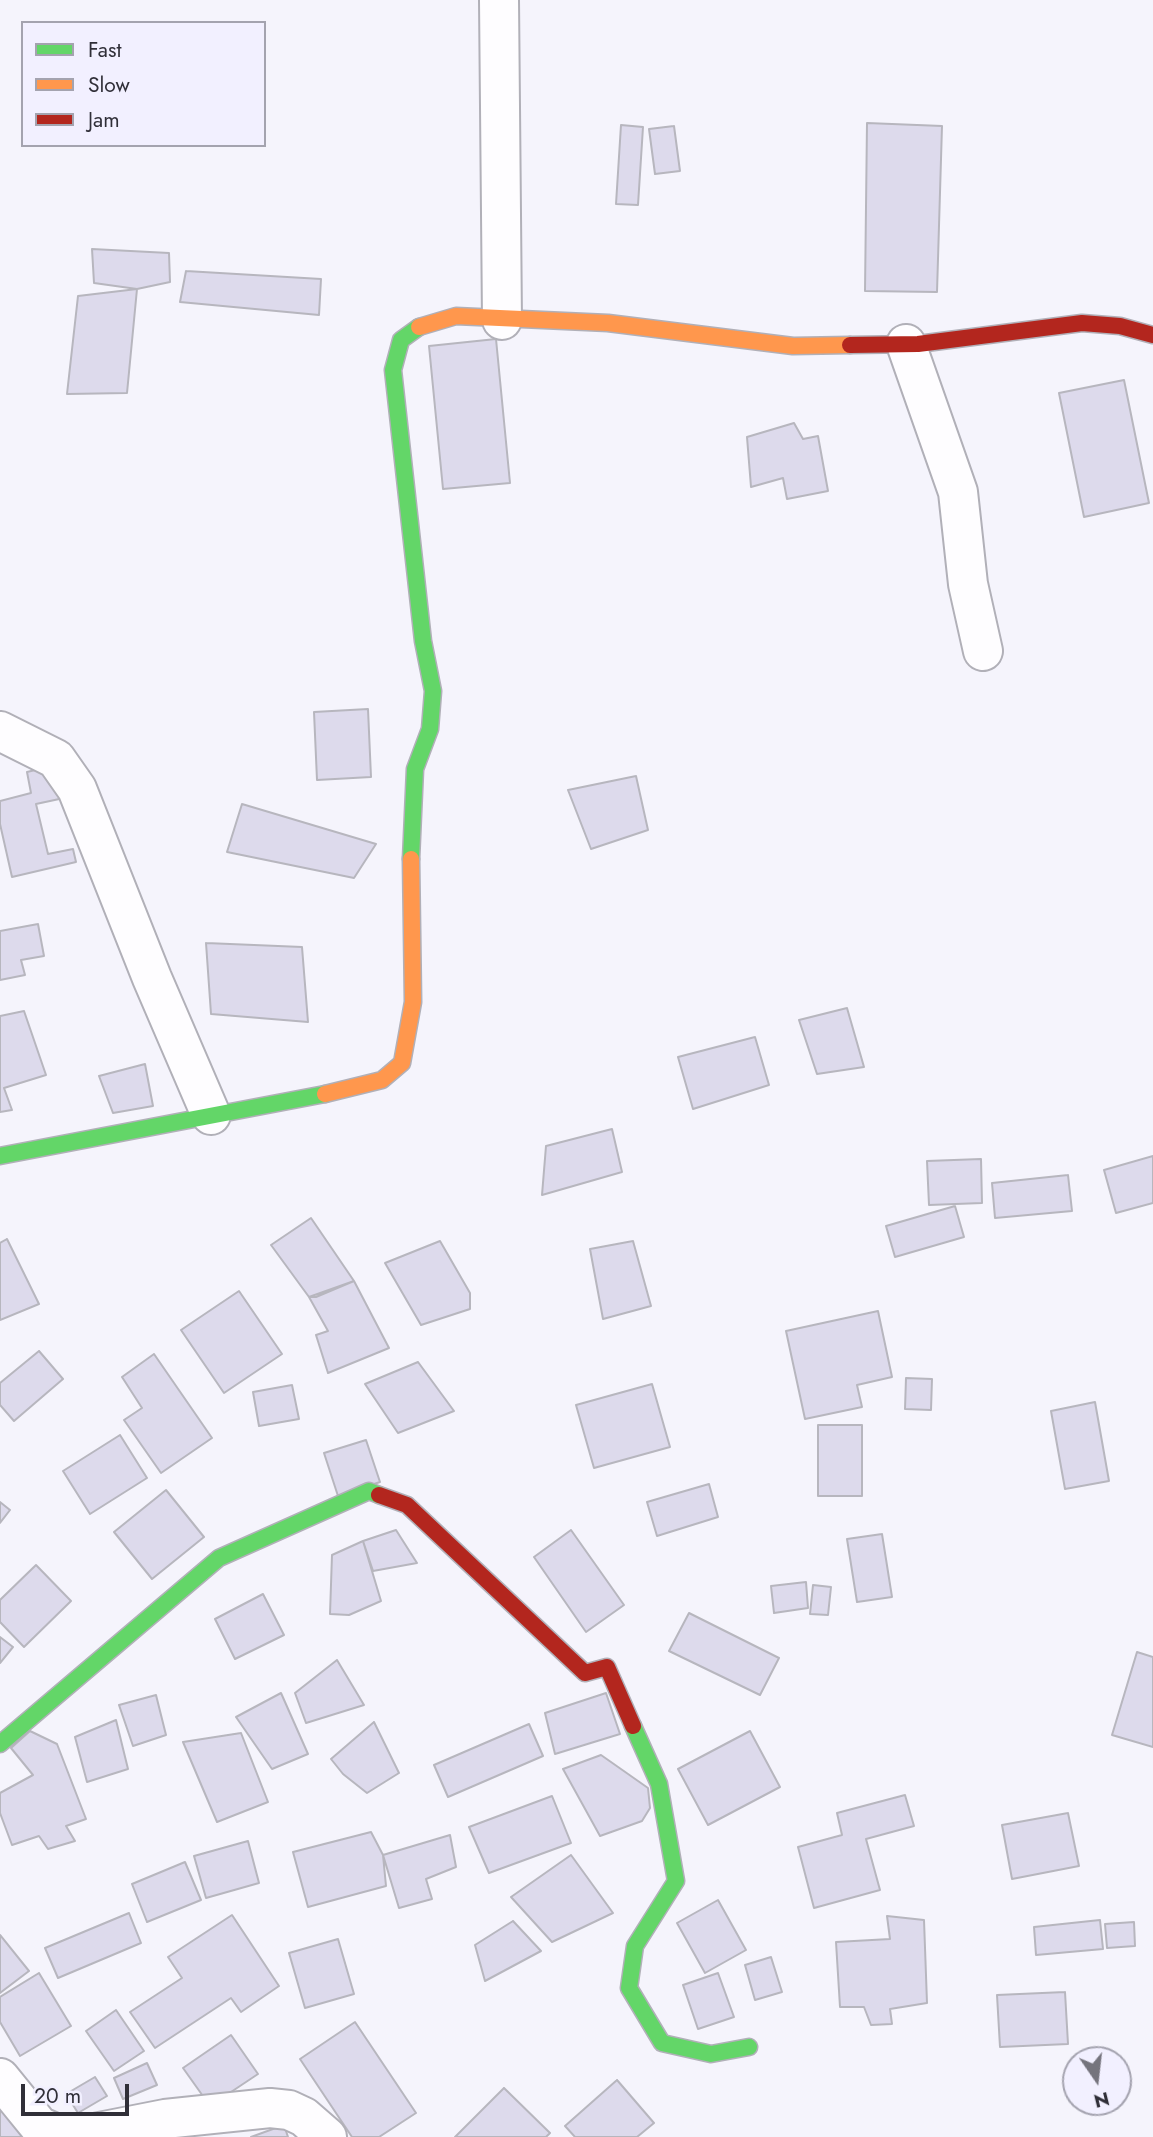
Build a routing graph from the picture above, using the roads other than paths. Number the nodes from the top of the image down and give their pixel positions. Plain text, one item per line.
1 (499, 0) edge
2 (502, 320) junction
3 (1153, 335) edge
4 (906, 344) junction
5 (984, 652) dead end
6 (0, 731) edge
7 (211, 1115) junction
8 (0, 1156) edge
9 (0, 1744) edge
10 (749, 2047) dead end
11 (0, 2078) edge
12 (327, 2137) edge

1 - 2 street
2 - 4 street
2 - 7 street
3 - 4 street
4 - 5 street
6 - 7 street
7 - 8 street
9 - 10 street
11 - 12 street

